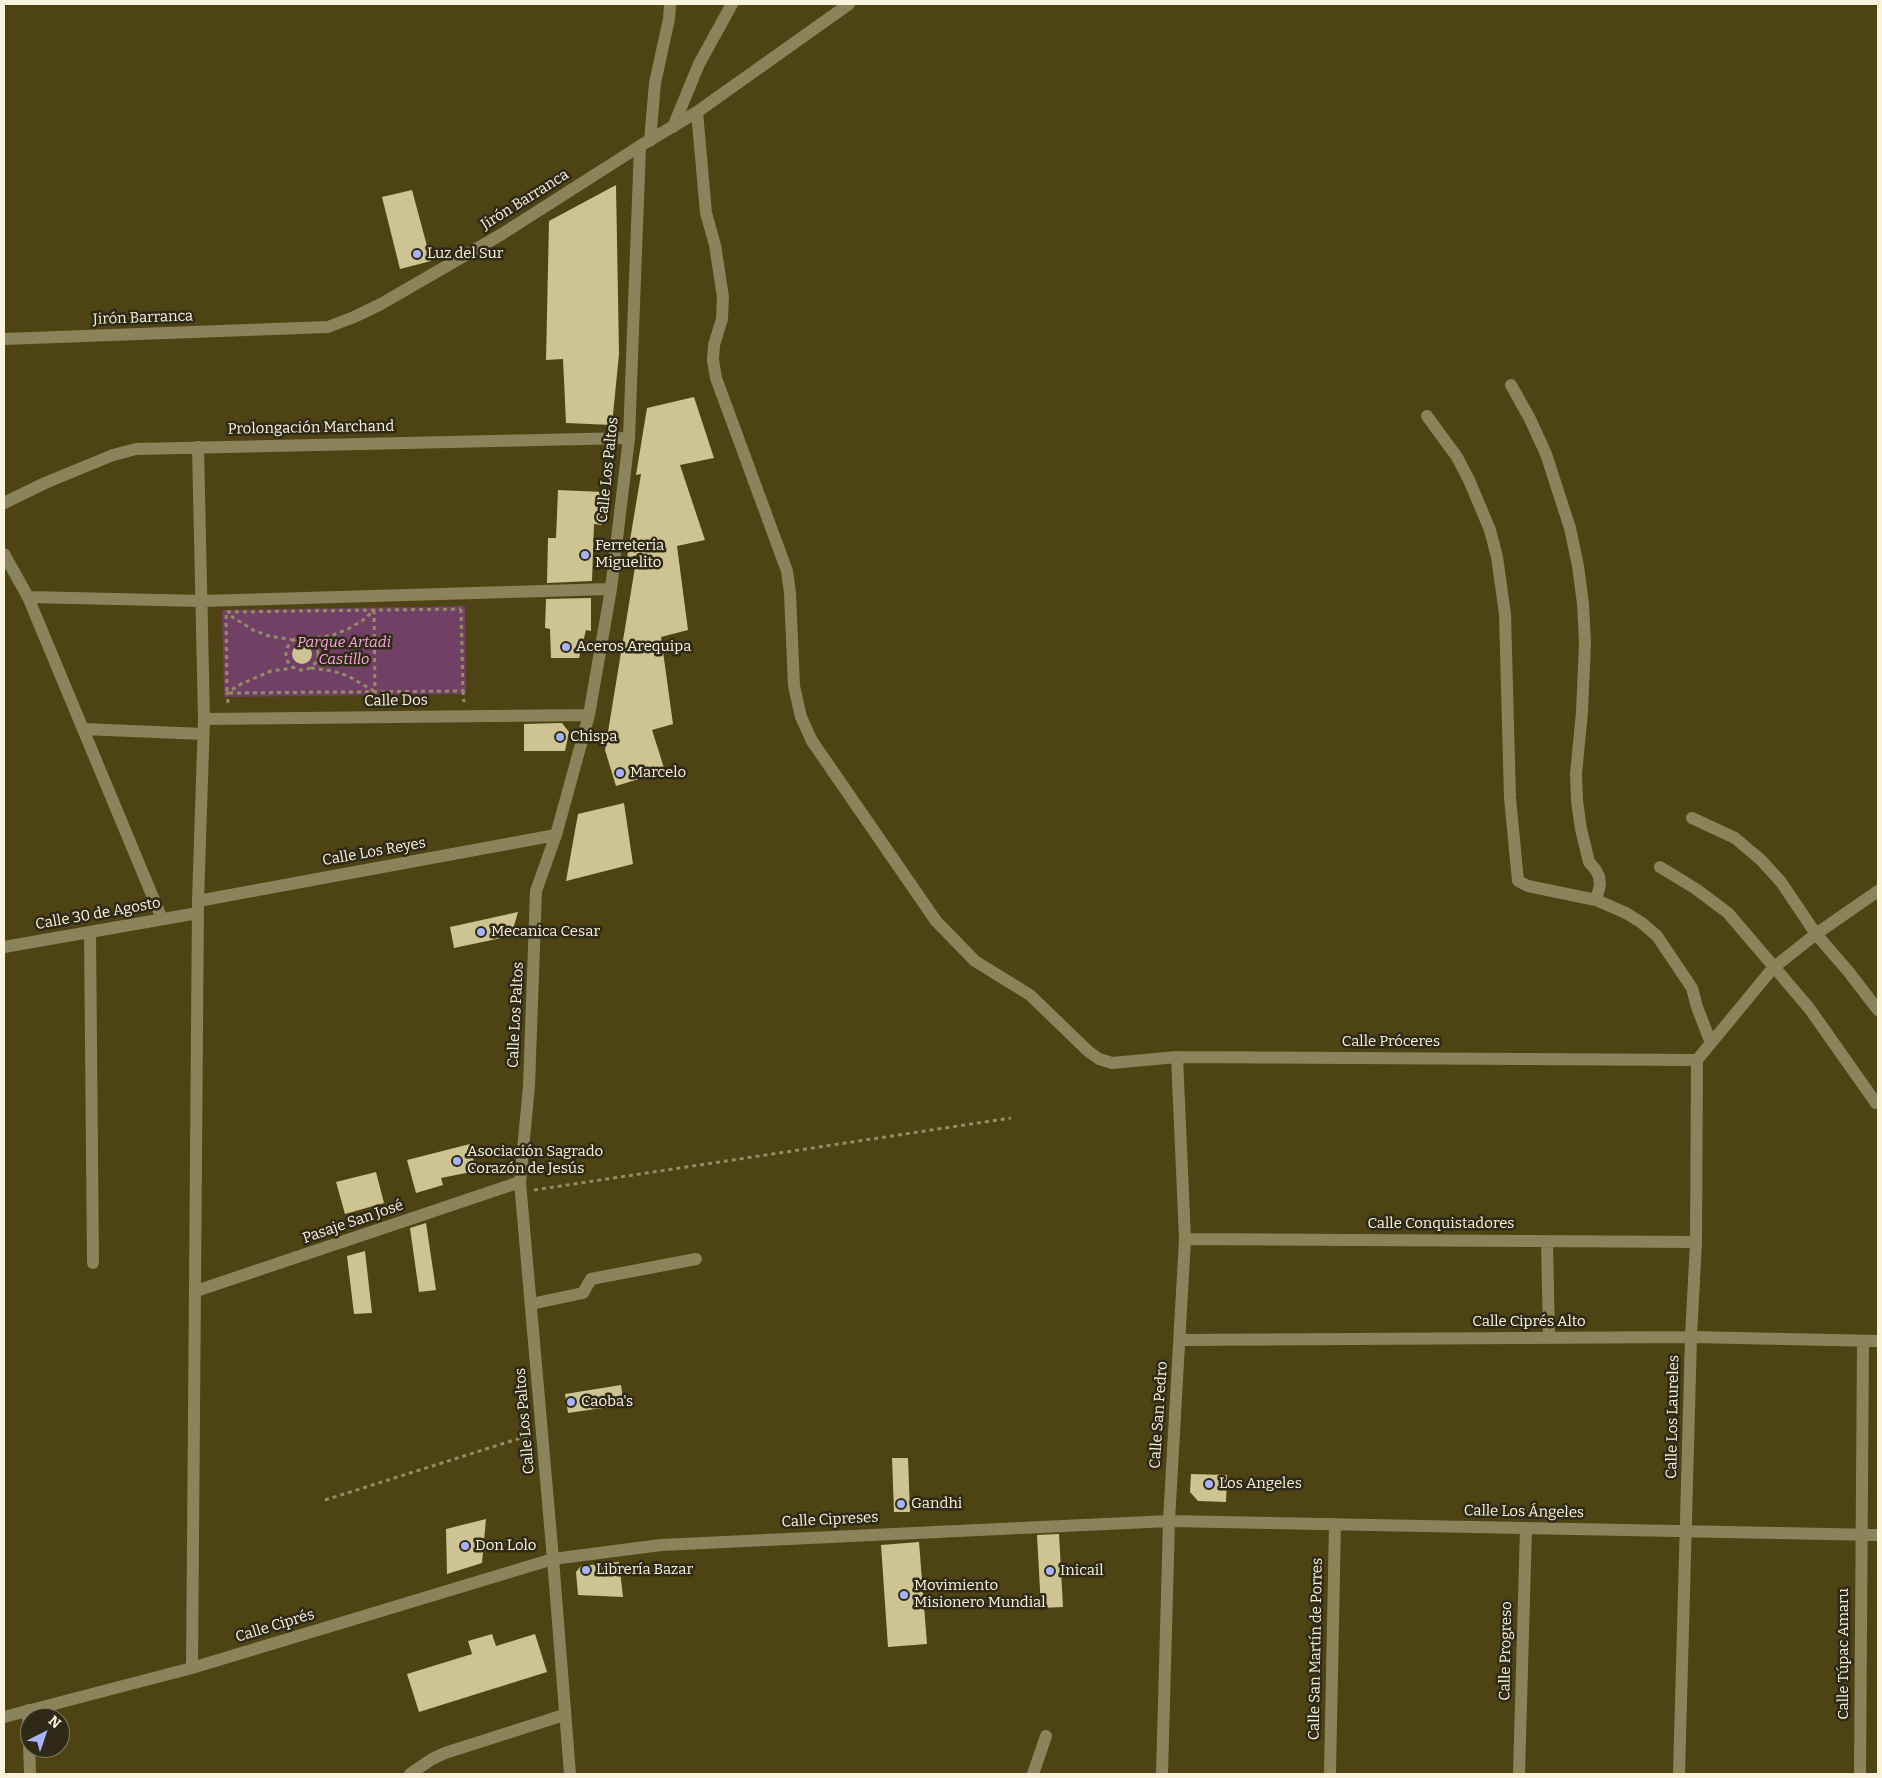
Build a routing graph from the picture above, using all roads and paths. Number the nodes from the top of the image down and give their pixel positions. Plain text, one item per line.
1 (670, 4) edge
2 (732, 4) edge
3 (849, 4) edge
4 (698, 112) junction
5 (673, 127) junction
6 (645, 144) junction
7 (4, 339) edge
8 (1511, 384) dead end
9 (1427, 416) dead end
10 (629, 438) junction
11 (198, 447) junction
12 (4, 503) edge
13 (4, 554) edge
14 (612, 589) junction
15 (28, 597) junction
16 (202, 601) junction
17 (226, 606) junction
18 (374, 610) junction
19 (295, 640) junction
20 (308, 640) junction
21 (294, 668) junction
22 (310, 668) junction
23 (375, 692) junction
24 (227, 693) junction
25 (588, 715) junction
26 (204, 719) junction
27 (228, 719) junction
28 (83, 729) junction
29 (203, 734) junction
30 (1692, 818) dead end
31 (556, 835) junction
32 (1660, 867) dead end
33 (1878, 891) edge
34 (1596, 900) junction
35 (198, 907) junction
36 (162, 919) junction
37 (90, 932) junction
38 (1816, 934) junction
39 (4, 947) edge
40 (1773, 968) junction
41 (1878, 1010) edge
42 (1711, 1044) junction
43 (1177, 1057) junction
44 (1697, 1060) junction
45 (1876, 1103) dead end
46 (1011, 1118) dead end
47 (520, 1187) junction
48 (1185, 1238) junction
49 (1547, 1241) junction
50 (1696, 1242) junction
51 (696, 1259) dead end
52 (93, 1262) dead end
53 (196, 1291) junction
54 (530, 1304) junction
55 (1691, 1337) junction
56 (1549, 1338) junction
57 (1180, 1340) junction
58 (1863, 1341) junction
59 (1878, 1342) edge
60 (542, 1431) junction
61 (325, 1500) dead end
62 (1168, 1521) junction
63 (1335, 1524) junction
64 (1526, 1528) junction
65 (1686, 1531) junction
66 (1861, 1535) junction
67 (1878, 1535) edge
68 (553, 1559) junction
69 (192, 1668) junction
70 (36, 1708) edge
71 (20, 1712) edge
72 (564, 1715) junction
73 (4, 1717) edge
74 (1046, 1736) dead end
75 (30, 1758) edge
76 (30, 1774) edge
77 (410, 1774) edge
78 (570, 1774) edge
79 (1033, 1774) edge
80 (1162, 1774) edge
81 (1330, 1774) edge
82 (1519, 1774) edge
83 (1679, 1774) edge
84 (1860, 1774) edge

1 - 6 street, Calle Los Paltos
2 - 5 street
3 - 4 street, Jirón Barranca
4 - 5 street, Jirón Barranca
4 - 43 street, Calle Próceres
5 - 6 street, Jirón Barranca
6 - 7 street, Jirón Barranca
6 - 10 street, Calle Los Paltos
8 - 34 street
9 - 34 street
10 - 11 street, Prolongación Marchand
10 - 14 street, Calle Los Paltos
11 - 12 street, Prolongación Marchand
11 - 16 street
13 - 15 street
14 - 17 street
14 - 25 street, Calle Los Paltos
15 - 16 street
15 - 28 street
16 - 17 street
16 - 26 street
17 - 18 path
17 - 19 path
17 - 24 path
18 - 20 path
18 - 23 path
18 - 23 path
19 - 20 path
19 - 21 path
20 - 22 path
21 - 22 path
21 - 24 path
22 - 23 path
23 - 24 path
24 - 27 path
25 - 27 street, Calle Dos
25 - 31 street, Calle Los Paltos
26 - 27 street, Calle Dos
26 - 29 street
28 - 29 street
28 - 36 street
29 - 35 street
30 - 38 street
31 - 35 street, Calle Los Reyes
31 - 47 street, Calle Los Paltos
32 - 40 street
33 - 38 street
34 - 42 street
35 - 36 street, Calle 30 de Agosto
35 - 53 street
36 - 37 street, Calle 30 de Agosto
37 - 39 street, Calle 30 de Agosto
37 - 52 street
38 - 40 street
38 - 41 street
40 - 42 street
40 - 45 street
42 - 44 street
43 - 44 street, Calle Próceres
43 - 48 street, Calle San Pedro
44 - 50 street, Calle Los Laureles
46 - 47 path
47 - 53 street, Pasaje San José
47 - 54 street, Calle Los Paltos
48 - 49 street, Calle Conquistadores
48 - 57 street, Calle San Pedro
49 - 50 street, Calle Conquistadores
49 - 56 street
50 - 55 street, Calle Los Laureles
51 - 54 street
53 - 69 street
54 - 60 street, Calle Los Paltos
55 - 56 street, Calle Ciprés Alto
55 - 58 street, Calle Ciprés Alto
55 - 65 street, Calle Los Laureles
56 - 57 street, Calle Ciprés Alto
57 - 62 street, Calle San Pedro
58 - 59 street, Calle Ciprés Alto
58 - 66 street, Calle Túpac Amaru
60 - 61 path
60 - 68 street, Calle Los Paltos
62 - 63 street, Calle Los Ángeles
62 - 68 street, Calle Cipreses
62 - 80 street, Calle San Pedro
63 - 64 street, Calle Los Ángeles
63 - 81 street, Calle San Martín de Porres
64 - 65 street, Calle Los Ángeles
64 - 82 street, Calle Progreso
65 - 66 street, Calle Los Ángeles
65 - 83 street, Calle Los Laureles
66 - 67 street, Calle Los Ángeles
66 - 84 street, Calle Túpac Amaru
68 - 69 street, Calle Ciprés
68 - 72 street, Calle Los Paltos
69 - 70 street, Calle Ciprés
71 - 73 street, Calle Ciprés
72 - 77 street
72 - 78 street, Calle Los Paltos
74 - 79 street
75 - 76 street

